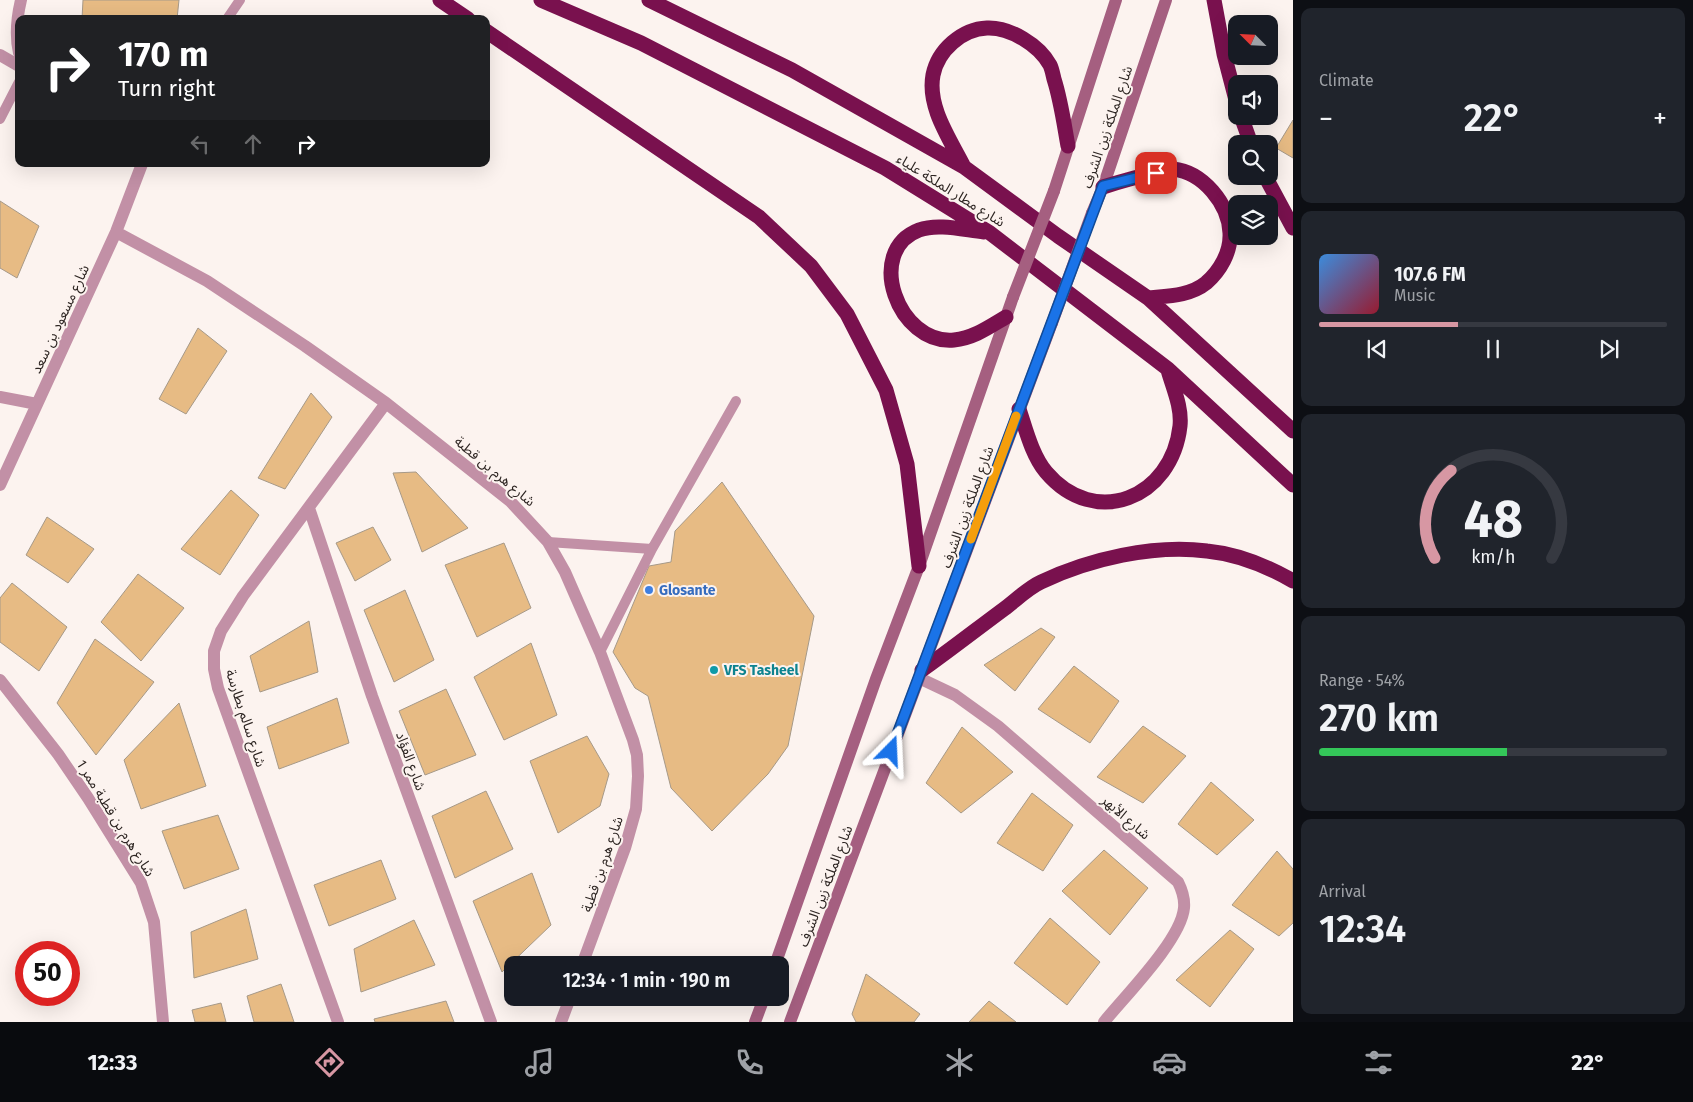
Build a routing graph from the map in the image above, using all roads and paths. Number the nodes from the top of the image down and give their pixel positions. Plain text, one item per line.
1 (21, 0) edge
2 (240, 0) edge
3 (440, 0) edge
4 (541, 0) edge
5 (649, 0) edge
6 (1116, 0) edge
7 (1166, 0) edge
8 (1214, 0) edge
9 (18, 15) edge
10 (230, 15) edge
11 (462, 15) edge
12 (490, 34) edge
13 (0, 55) edge
14 (15, 64) edge
15 (1229, 75) edge
16 (15, 90) edge
17 (0, 119) edge
18 (1068, 146) junction
19 (141, 167) edge
20 (964, 167) junction
21 (1270, 185) edge
22 (1103, 186) junction
23 (1293, 228) edge
24 (116, 232) junction
25 (990, 233) junction
26 (1148, 298) junction
27 (1006, 317) junction
28 (1168, 369) junction
29 (0, 397) edge
30 (736, 401) dead end
31 (386, 403) junction
32 (37, 404) junction
33 (1019, 409) junction
34 (1293, 431) edge
35 (0, 485) edge
36 (1293, 485) edge
37 (309, 508) junction
38 (548, 542) junction
39 (652, 550) junction
40 (919, 566) junction
41 (1293, 581) edge
42 (600, 652) junction
43 (920, 674) junction
44 (0, 680) edge
45 (585, 956) edge
46 (778, 956) edge
47 (567, 1006) edge
48 (761, 1006) edge
49 (163, 1022) edge
50 (338, 1022) edge
51 (491, 1022) edge
52 (561, 1022) edge
53 (755, 1022) edge
54 (790, 1022) edge
55 (1104, 1022) edge

1 - 9 street
2 - 10 lane
3 - 11 highway
4 - 25 highway, شارع مطار الملكة علياء
5 - 20 highway, شارع مطار الملكة علياء
6 - 18 main road, شارع الملكة زين الشرف
7 - 22 main road, شارع الملكة زين الشرف
8 - 15 highway
12 - 40 highway
13 - 14 street
16 - 17 lane
18 - 20 highway
18 - 27 main road, شارع الملكة زين الشرف, bridge
19 - 24 street, شارع مسعود بن سعد
20 - 26 highway, شارع مطار الملكة علياء
21 - 23 highway
22 - 26 highway
22 - 33 main road, شارع الملكة زين الشرف, bridge
24 - 31 street, شارع هرم بن قطبة
24 - 32 street, شارع مسعود بن سعد
25 - 27 highway
25 - 28 highway, شارع مطار الملكة علياء
26 - 34 highway, شارع مطار الملكة علياء
27 - 40 main road, شارع الملكة زين الشرف
28 - 33 highway
28 - 36 highway, شارع مطار الملكة علياء
29 - 32 street
30 - 39 lane
31 - 37 street, شارع سالم بطارسة
31 - 38 street, شارع هرم بن قطبة
32 - 35 street, شارع مسعود بن سعد
33 - 43 main road, شارع الملكة زين الشرف
37 - 50 street, شارع سالم بطارسة
37 - 51 street, شارع الفؤاد
38 - 39 lane
38 - 42 street, شارع هرم بن قطبة
39 - 42 lane
40 - 46 main road, شارع الملكة زين الشرف
41 - 43 highway
42 - 45 street, شارع هرم بن قطبة
43 - 54 main road, شارع الملكة زين الشرف
43 - 55 street, شارع الأبهر
44 - 49 street, شارع هرم بن قطبة ممر 1
47 - 52 street
48 - 53 main road

